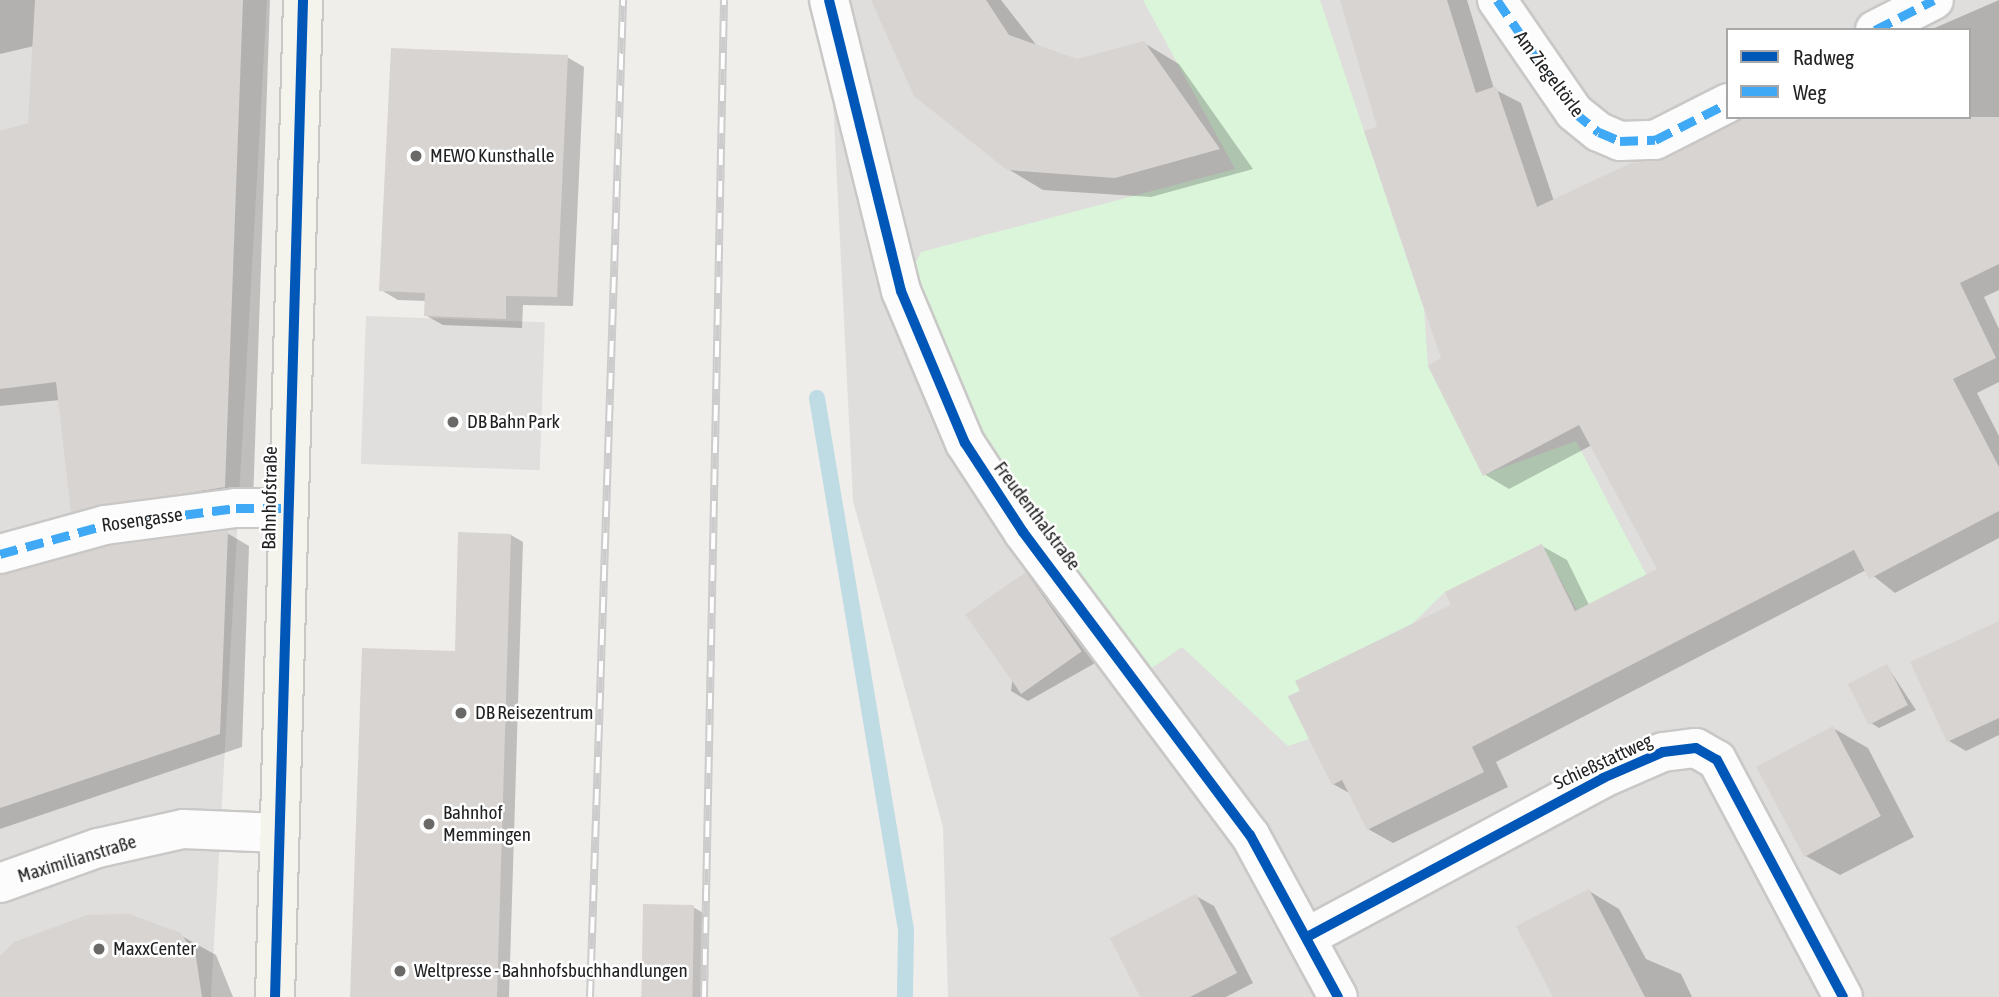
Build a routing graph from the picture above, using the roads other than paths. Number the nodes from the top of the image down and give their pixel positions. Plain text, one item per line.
1 (303, 0) edge
2 (829, 0) edge
3 (1497, 0) edge
4 (1934, 0) edge
5 (1879, 28) edge
6 (1726, 104) edge
7 (288, 509) junction
8 (0, 554) edge
9 (280, 833) junction
10 (0, 883) edge
11 (1307, 937) junction
12 (275, 997) edge
13 (1338, 997) edge
14 (1843, 997) edge

1 - 7 street, Bahnhofstraße
2 - 11 street, Freudenthalstraße
3 - 6 street, Am Ziegeltörle
4 - 5 street
7 - 8 street, Rosengasse
7 - 9 street, Bahnhofstraße
9 - 10 street, Maximilianstraße
9 - 12 street, Bahnhofstraße
11 - 13 street, Freudenthalstraße
11 - 14 street, Schießstattweg

